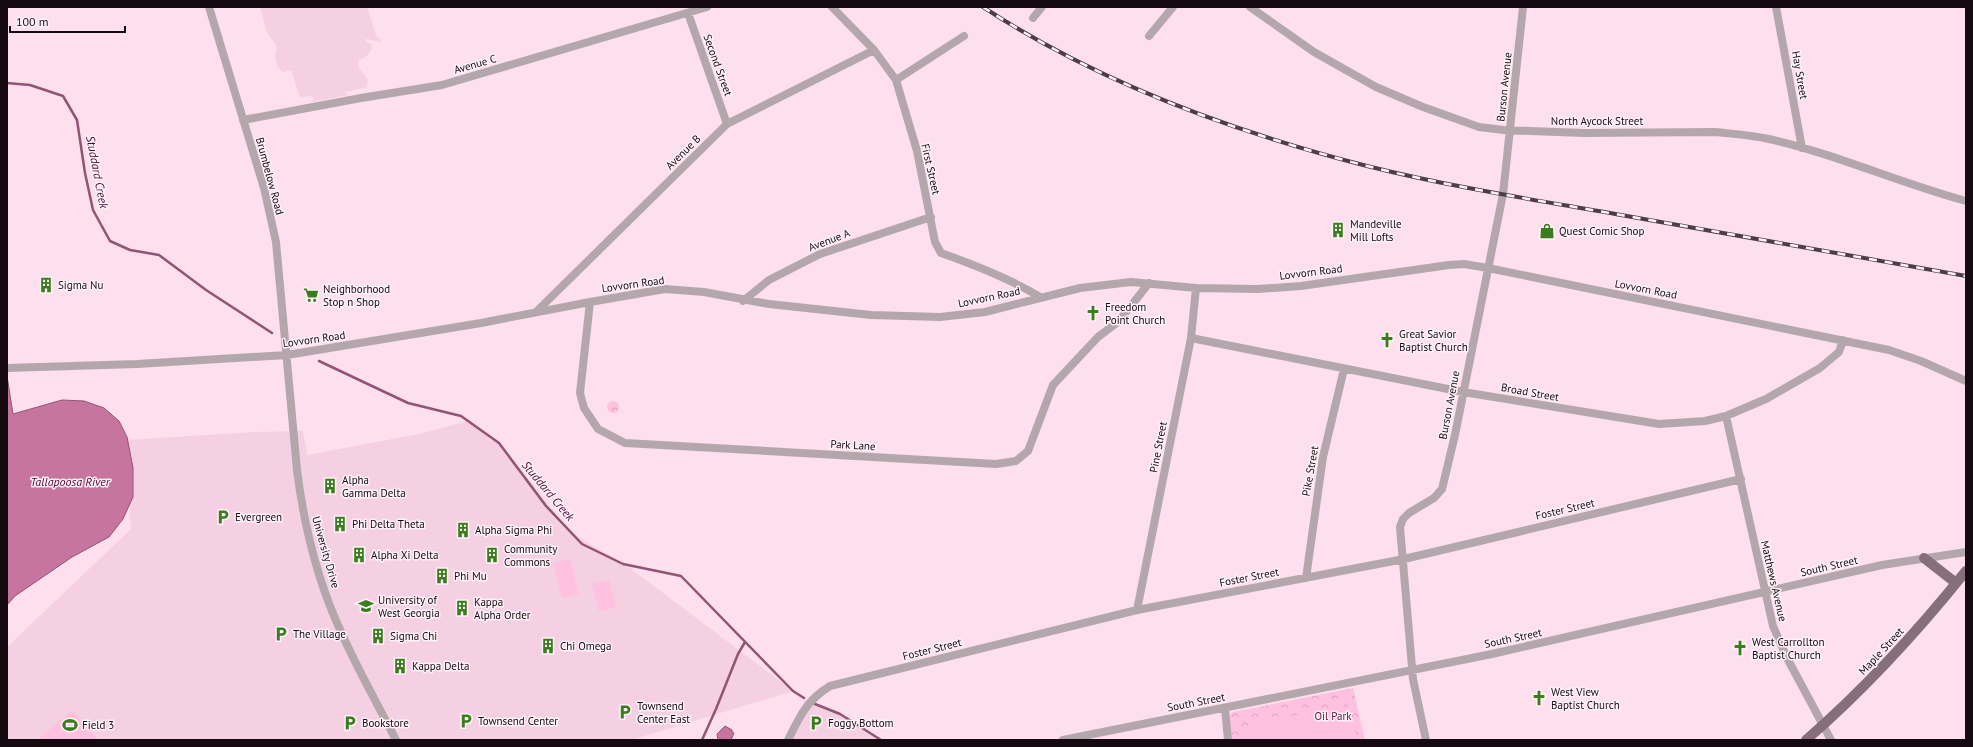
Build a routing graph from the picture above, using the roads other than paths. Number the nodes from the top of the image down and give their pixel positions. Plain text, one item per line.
1 (209, 7) edge
2 (707, 7) edge
3 (832, 7) edge
4 (1042, 7) edge
5 (1173, 7) edge
6 (1250, 7) edge
7 (1523, 7) edge
8 (1776, 7) edge
9 (688, 13) junction
10 (1033, 18) dead end
11 (964, 36) dead end
12 (1149, 36) dead end
13 (874, 50) junction
14 (896, 80) junction
15 (243, 120) junction
16 (727, 124) junction
17 (1510, 131) junction
18 (1802, 148) junction
19 (1966, 201) edge
20 (931, 217) junction
21 (1488, 268) junction
22 (1149, 283) junction
23 (1196, 288) junction
24 (1040, 297) junction
25 (743, 301) junction
26 (590, 302) junction
27 (537, 311) junction
28 (1191, 338) junction
29 (1843, 340) junction
30 (287, 355) junction
31 (7, 368) edge
32 (1344, 369) junction
33 (1966, 381) edge
34 (1463, 392) junction
35 (1726, 416) junction
36 (1741, 479) junction
37 (1966, 552) edge
38 (1924, 558) junction
39 (1404, 559) junction
40 (1966, 571) edge
41 (1306, 578) junction
42 (1956, 583) junction
43 (1765, 592) junction
44 (1137, 610) junction
45 (1412, 670) junction
46 (1224, 708) junction
47 (1822, 726) junction
48 (396, 740) edge
49 (788, 740) edge
50 (1063, 740) edge
51 (1228, 740) edge
52 (1426, 740) edge
53 (1806, 740) edge
54 (1831, 740) edge

1 - 15 street, Brumbelow Road
2 - 9 street, Avenue C
3 - 13 street, First Street
4 - 10 street
5 - 12 street
6 - 17 street, North Aycock Street
7 - 17 street, Burson Avenue
8 - 18 street, Hay Street
9 - 15 street, Avenue C
9 - 16 street, Second Street
11 - 14 street
13 - 14 street, First Street
13 - 16 street, Avenue B
14 - 20 street, First Street
15 - 30 street, Brumbelow Road
16 - 27 street, Avenue B
17 - 18 street, North Aycock Street
17 - 21 street, Burson Avenue
18 - 19 street, North Aycock Street
20 - 24 street, First Street
20 - 25 street, Avenue A
21 - 23 street, Lovvorn Road
21 - 29 street, Lovvorn Road
21 - 34 street, Burson Avenue
22 - 23 street, Lovvorn Road
22 - 24 street, Lovvorn Road
22 - 26 street, Park Lane
23 - 28 street, Pine Street
24 - 25 street, Lovvorn Road
25 - 26 street, Lovvorn Road
26 - 27 street, Lovvorn Road
27 - 30 street, Lovvorn Road
28 - 32 street, Broad Street
28 - 44 street, Pine Street
29 - 33 street, Lovvorn Road
29 - 35 street, Broad Street
30 - 31 street, Lovvorn Road
30 - 48 street, University Drive
32 - 34 street, Broad Street
32 - 41 street, Pike Street
34 - 35 street, Broad Street
34 - 39 street, Burson Avenue
35 - 36 street, Matthews Avenue
36 - 39 street, Foster Street
36 - 43 street, Matthews Avenue
37 - 38 street, South Street
38 - 42 main road
38 - 43 street, South Street
39 - 41 street, Foster Street
39 - 45 street, Burson Avenue
40 - 42 main road, Maple Street
41 - 44 street, Foster Street
42 - 47 main road, Maple Street
43 - 45 street, South Street
43 - 47 street, Matthews Avenue
44 - 49 street, Foster Street
45 - 46 street, South Street
45 - 52 street, Burson Avenue
46 - 50 street, South Street
46 - 51 street
47 - 53 main road, Maple Street
47 - 54 street, Matthews Avenue

